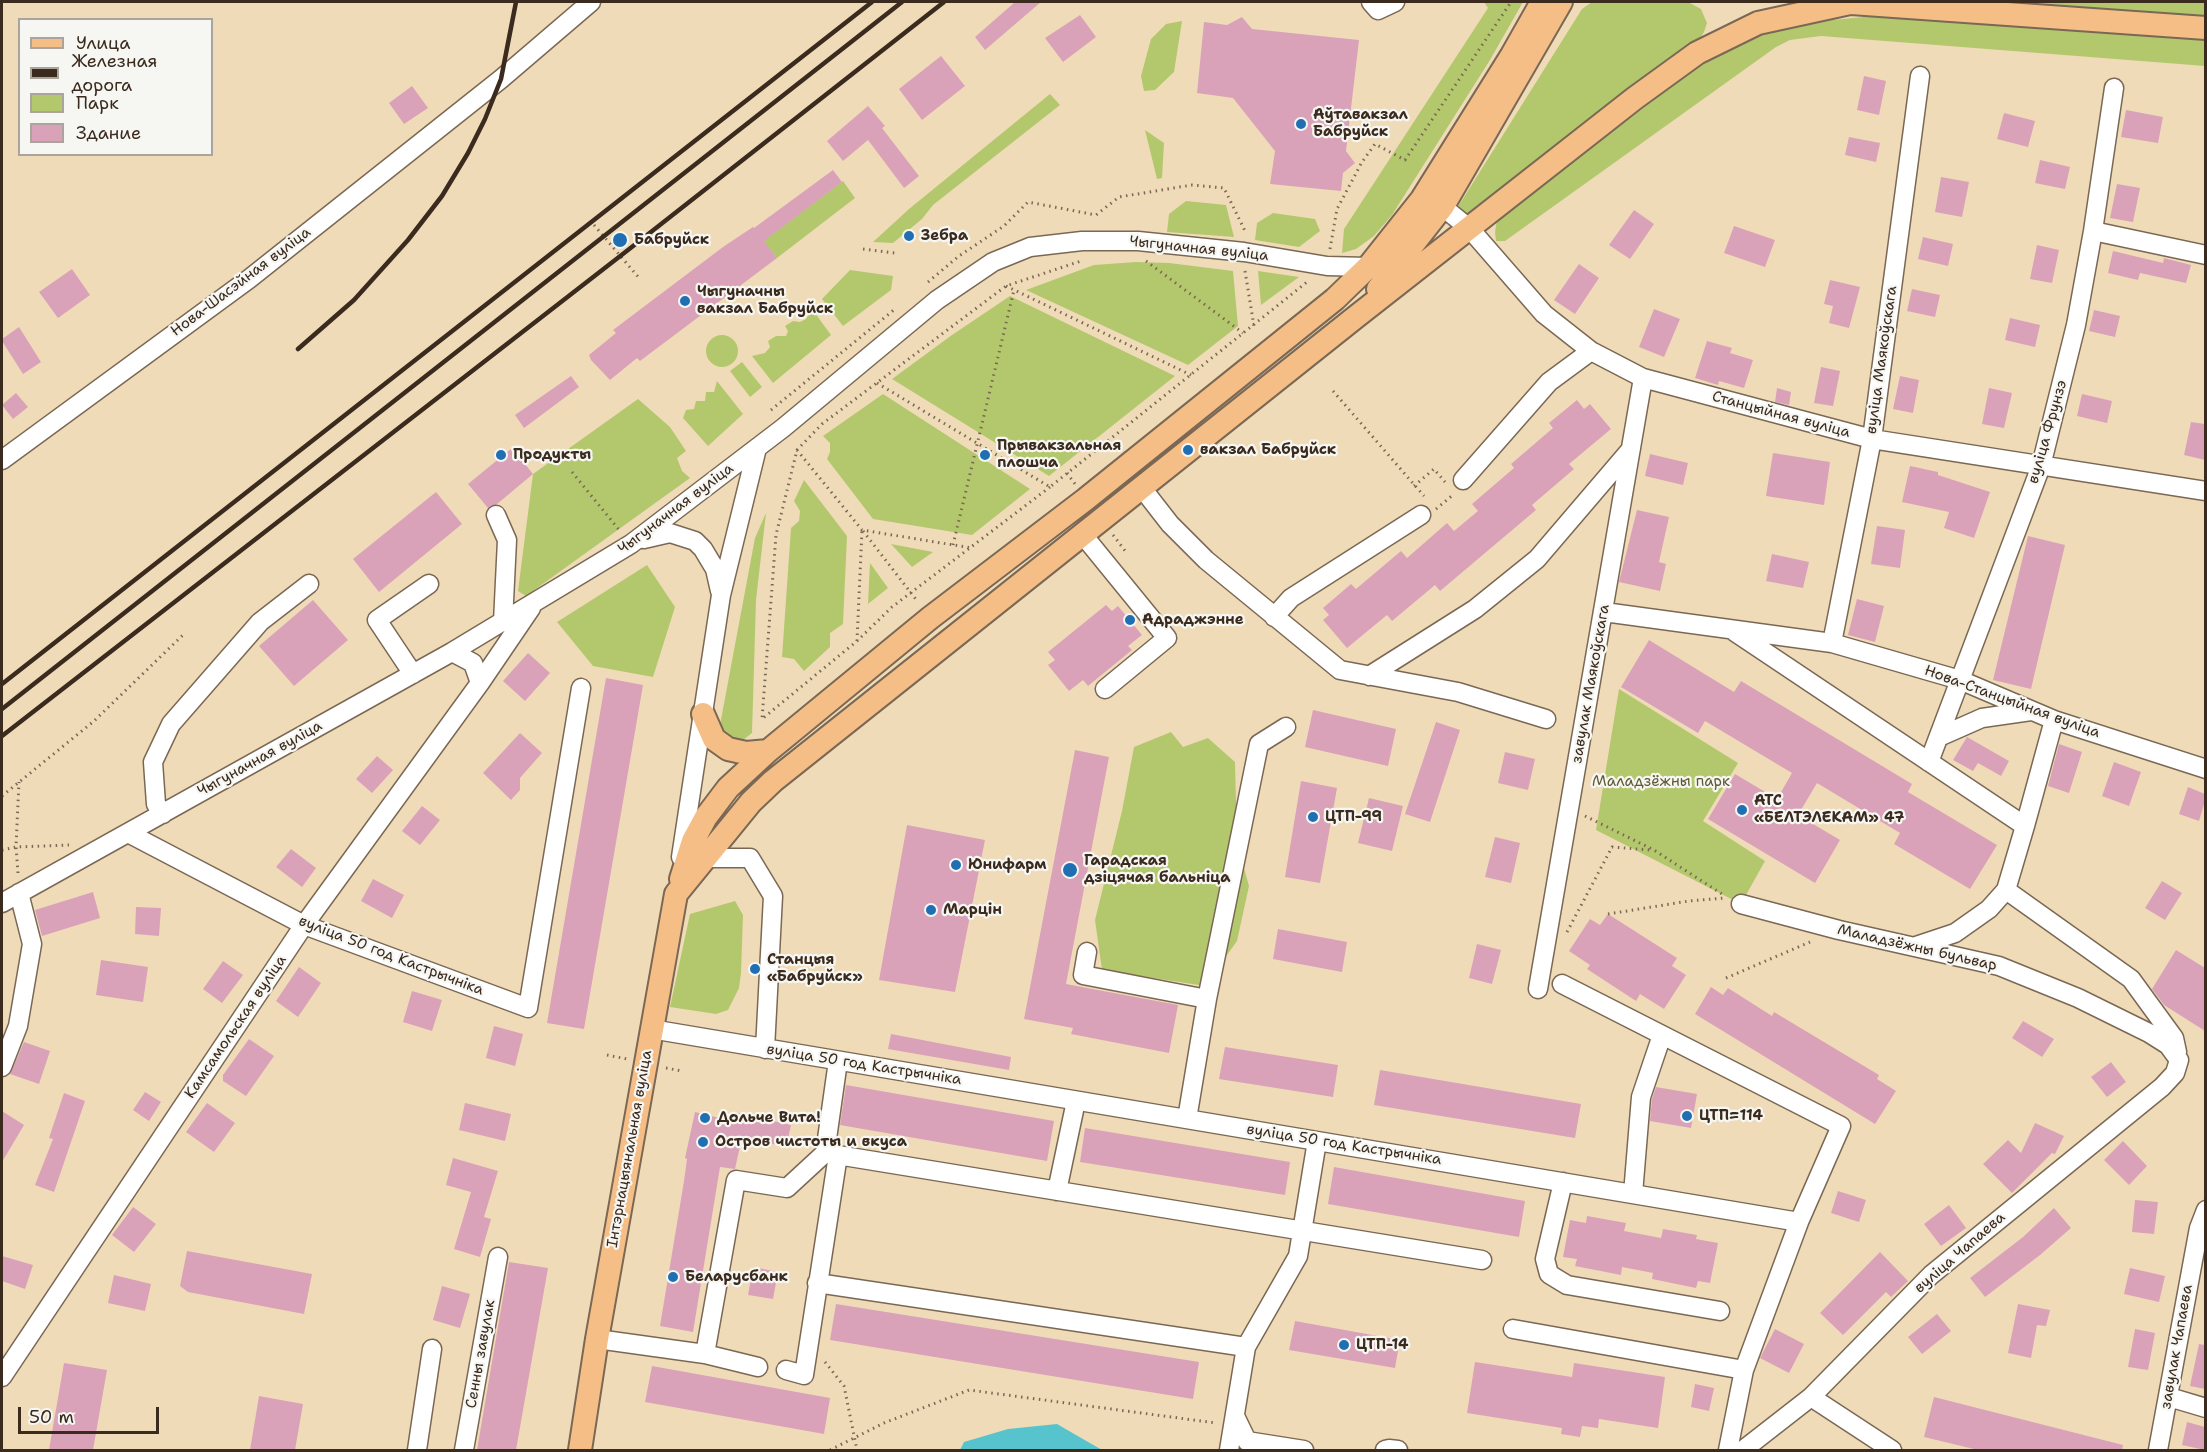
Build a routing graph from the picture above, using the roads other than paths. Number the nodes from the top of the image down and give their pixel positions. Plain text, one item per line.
1 (591, 2) edge
2 (1371, 2) edge
3 (1395, 2) edge
4 (1542, 2) edge
5 (1561, 2) edge
6 (1841, 2) edge
7 (2205, 28) edge
8 (1920, 76) dead end
9 (2114, 88) dead end
10 (1434, 200) junction
11 (1470, 229) junction
12 (2093, 231) junction
13 (2205, 255) edge
14 (1368, 267) junction
15 (1357, 316) junction
16 (1591, 351) junction
17 (1643, 378) junction
18 (1872, 439) junction
19 (757, 448) junction
20 (1631, 449) junction
21 (2, 460) edge
22 (2040, 466) junction
23 (1455, 486) road end
24 (1142, 488) junction
25 (2205, 491) edge
26 (496, 515) dead end
27 (1421, 515) dead end
28 (1083, 535) junction
29 (631, 544) junction
30 (309, 584) dead end
31 (429, 584) dead end
32 (721, 595) junction
33 (534, 604) junction
34 (1604, 612) junction
35 (1274, 617) junction
36 (503, 622) junction
37 (1732, 629) junction
38 (1832, 643) junction
39 (452, 652) junction
40 (413, 674) junction
41 (1369, 676) junction
42 (1960, 680) junction
43 (480, 684) junction
44 (580, 688) dead end
45 (1105, 689) dead end
46 (2033, 711) junction
47 (703, 714) junction
48 (1546, 719) dead end
49 (2054, 720) junction
50 (1286, 727) dead end
51 (1939, 737) junction
52 (768, 751) junction
53 (1929, 762) junction
54 (2205, 769) edge
55 (163, 814) junction
56 (2025, 826) junction
57 (128, 833) junction
58 (704, 858) junction
59 (2006, 890) junction
60 (19, 893) junction
61 (676, 894) junction
62 (2, 903) edge
63 (1741, 904) dead end
64 (304, 925) junction
65 (1916, 946) junction
66 (1087, 952) dead end
67 (1562, 984) dead end
68 (1538, 989) dead end
69 (1207, 999) junction
70 (651, 1029) junction
71 (1662, 1035) junction
72 (765, 1049) junction
73 (2179, 1060) junction
74 (838, 1061) junction
75 (2, 1067) edge
76 (1076, 1101) junction
77 (1187, 1119) junction
78 (1317, 1141) junction
79 (831, 1154) junction
80 (1563, 1182) junction
81 (1057, 1191) junction
82 (1633, 1194) junction
83 (2205, 1210) edge
84 (1799, 1222) junction
85 (1302, 1230) junction
86 (498, 1257) dead end
87 (1482, 1260) dead end
88 (817, 1283) junction
89 (1720, 1311) dead end
90 (1513, 1329) dead end
91 (597, 1339) junction
92 (1246, 1347) junction
93 (432, 1349) dead end
94 (705, 1354) junction
95 (758, 1367) dead end
96 (786, 1370) dead end
97 (1744, 1370) junction
98 (2, 1377) edge
99 (1811, 1397) junction
100 (2169, 1397) junction
101 (2205, 1408) edge
102 (1234, 1421) junction
103 (417, 1450) edge
104 (464, 1450) edge
105 (580, 1450) edge
106 (1229, 1450) edge
107 (1304, 1450) edge
108 (1385, 1450) edge
109 (1398, 1450) edge
110 (1728, 1450) edge
111 (1743, 1450) edge
112 (1892, 1450) edge
113 (2158, 1450) edge

1 - 21 street, Нова-Шасэйная вуліца
2 - 3 street
4 - 10 main road
5 - 10 main road
6 - 7 main road
6 - 11 main road
8 - 18 street, вуліца Маякоўскага
9 - 12 street, вуліца Фрунзэ
10 - 11 street, Станцыйная вуліца
10 - 14 main road
10 - 15 main road
11 - 15 main road
11 - 16 street, Станцыйная вуліца
12 - 13 street
12 - 22 street, вуліца Фрунзэ
14 - 19 street, Чыгуначная вуліца
14 - 52 main road
15 - 24 main road
16 - 17 street, Станцыйная вуліца
16 - 23 street
17 - 18 street, Станцыйная вуліца
17 - 20 street, завулак Маякоўскага
18 - 22 street, Станцыйная вуліца
18 - 38 street, вуліца Маякоўскага
19 - 29 street, Чыгуначная вуліца
19 - 32 street
20 - 34 street, завулак Маякоўскага
20 - 41 street
22 - 25 street, Станцыйная вуліца
22 - 42 street, вуліца Фрунзэ
24 - 28 main road
24 - 35 street
26 - 36 street
27 - 35 street
28 - 45 street
28 - 58 main road
29 - 32 street
29 - 33 street, Чыгуначная вуліца
30 - 55 street
31 - 40 street
32 - 47 street
33 - 36 street, Чыгуначная вуліца
33 - 43 street, Камсамольская вуліца
34 - 37 street, Нова-Станцыйная вуліца
34 - 68 street, завулак Маякоўскага
35 - 41 street
36 - 39 street, Чыгуначная вуліца
37 - 38 street, Нова-Станцыйная вуліца
37 - 53 street
38 - 42 street, Нова-Станцыйная вуліца
39 - 40 street, Чыгуначная вуліца
39 - 43 street
40 - 55 street, Чыгуначная вуліца
41 - 48 street
42 - 46 street, Нова-Станцыйная вуліца
42 - 51 street, вуліца Фрунзэ
43 - 64 street, Камсамольская вуліца
44 - 64 street, вуліца 50 год Кастрычніка
46 - 49 street, Нова-Станцыйная вуліца
46 - 51 street
47 - 52 main road
47 - 61 street
49 - 54 street, Нова-Станцыйная вуліца
49 - 56 street
50 - 69 street
51 - 53 street, вуліца Фрунзэ
52 - 61 main road
53 - 56 street
55 - 57 street, Чыгуначная вуліца
56 - 59 street
57 - 60 street, Чыгуначная вуліца
57 - 64 street, вуліца 50 год Кастрычніка
58 - 61 main road, Інтэрнацыянальная вуліца
58 - 72 street
59 - 65 street
59 - 73 street
60 - 62 street, Чыгуначная вуліца
60 - 75 street
61 - 70 main road, Інтэрнацыянальная вуліца
63 - 65 street, Маладзёжны бульвар
64 - 98 street, Камсамольская вуліца
65 - 73 street, Маладзёжны бульвар
66 - 69 street
67 - 71 street
69 - 77 street
70 - 72 street, вуліца 50 год Кастрычніка
70 - 91 main road, Інтэрнацыянальная вуліца
71 - 82 street
71 - 84 street
72 - 74 street, вуліца 50 год Кастрычніка
73 - 99 street, вуліца Чапаева
74 - 76 street, вуліца 50 год Кастрычніка
74 - 79 street
76 - 77 street, вуліца 50 год Кастрычніка
76 - 81 street
77 - 78 street, вуліца 50 год Кастрычніка
78 - 80 street, вуліца 50 год Кастрычніка
78 - 85 street
79 - 81 street
79 - 88 street
79 - 94 street
80 - 82 street, вуліца 50 год Кастрычніка
80 - 89 street
81 - 85 street
82 - 84 street, вуліца 50 год Кастрычніка
83 - 100 street, завулак Чапаева
84 - 97 street
85 - 87 street
85 - 92 street
86 - 104 street, Сенны завулак
88 - 92 street
88 - 96 street
90 - 97 street
91 - 94 street
91 - 105 main road, Інтэрнацыянальная вуліца
92 - 102 street
93 - 103 street
94 - 95 street
97 - 110 street
99 - 111 street, вуліца Чапаева
99 - 112 street
100 - 101 street
100 - 113 street, завулак Чапаева
102 - 106 street
102 - 107 street
108 - 109 street

